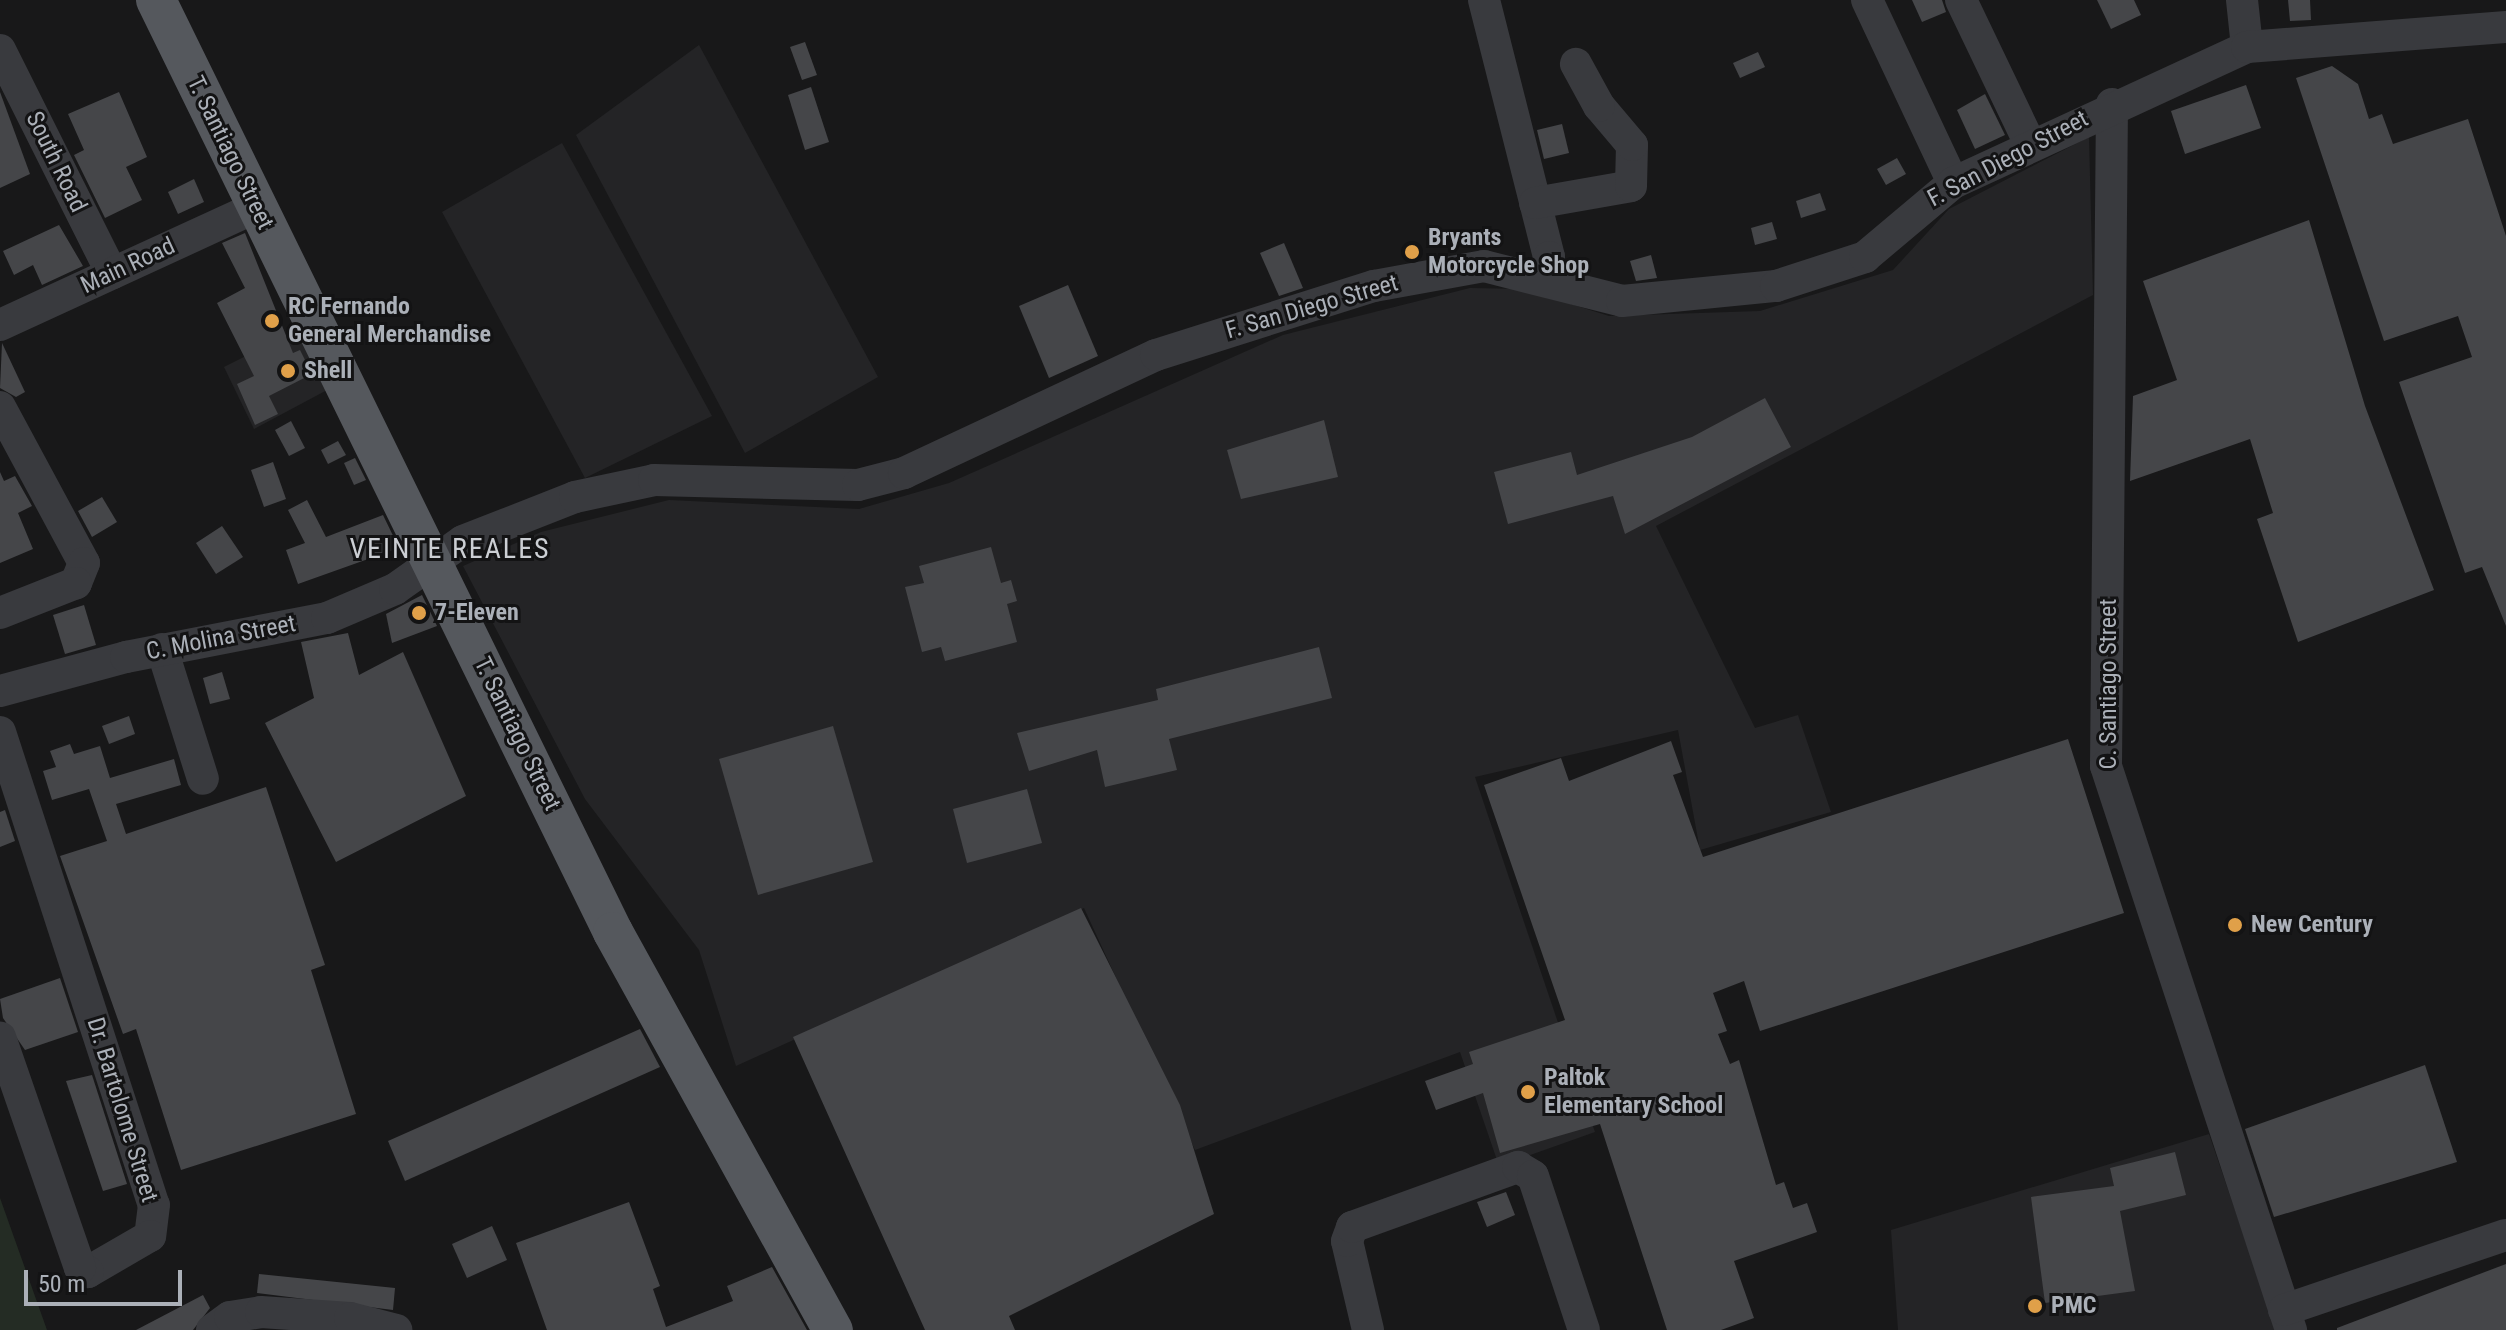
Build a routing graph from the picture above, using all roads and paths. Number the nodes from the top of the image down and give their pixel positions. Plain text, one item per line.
1 (156, 0) edge
2 (1484, 0) edge
3 (1867, 0) edge
4 (1961, 0) edge
5 (2242, 0) edge
6 (2506, 27) edge
7 (5, 37) edge
8 (2247, 47) junction
9 (1576, 64) dead end
10 (2112, 104) junction
11 (2030, 144) junction
12 (1953, 183) junction
13 (1535, 203) junction
14 (256, 207) junction
15 (112, 274) junction
16 (1545, 280) junction
17 (0, 325) edge
18 (0, 407) edge
19 (431, 560) junction
20 (0, 613) edge
21 (162, 649) junction
22 (0, 691) edge
23 (0, 732) edge
24 (6, 770) edge
25 (203, 779) dead end
26 (0, 1037) edge
27 (2506, 1235) edge
28 (2287, 1320) edge
29 (294, 1322) edge
30 (212, 1330) edge
31 (396, 1330) edge
32 (833, 1330) edge
33 (1368, 1330) edge
34 (1584, 1330) edge

1 - 14 main road, T. Santiago Street
2 - 13 street
3 - 12 street
4 - 11 street
5 - 8 street
6 - 8 street, F. San Diego Street
7 - 15 street, South Road
8 - 10 street, F. San Diego Street
9 - 13 street
10 - 11 street, F. San Diego Street
10 - 28 street, C. Santiago Street
11 - 12 street, F. San Diego Street
12 - 16 street, F. San Diego Street
13 - 16 street
14 - 15 street, Main Road
14 - 19 main road, T. Santiago Street
15 - 17 street, Main Road
16 - 19 street, F. San Diego Street
18 - 20 street
19 - 21 street, C. Molina Street
19 - 32 main road, T. Santiago Street
21 - 22 street, C. Molina Street
21 - 25 street
23 - 24 street, Dr. Bartolome Street
24 - 26 street, Dr. Bartolome Street
27 - 28 street
29 - 30 street
29 - 31 street
33 - 34 street

